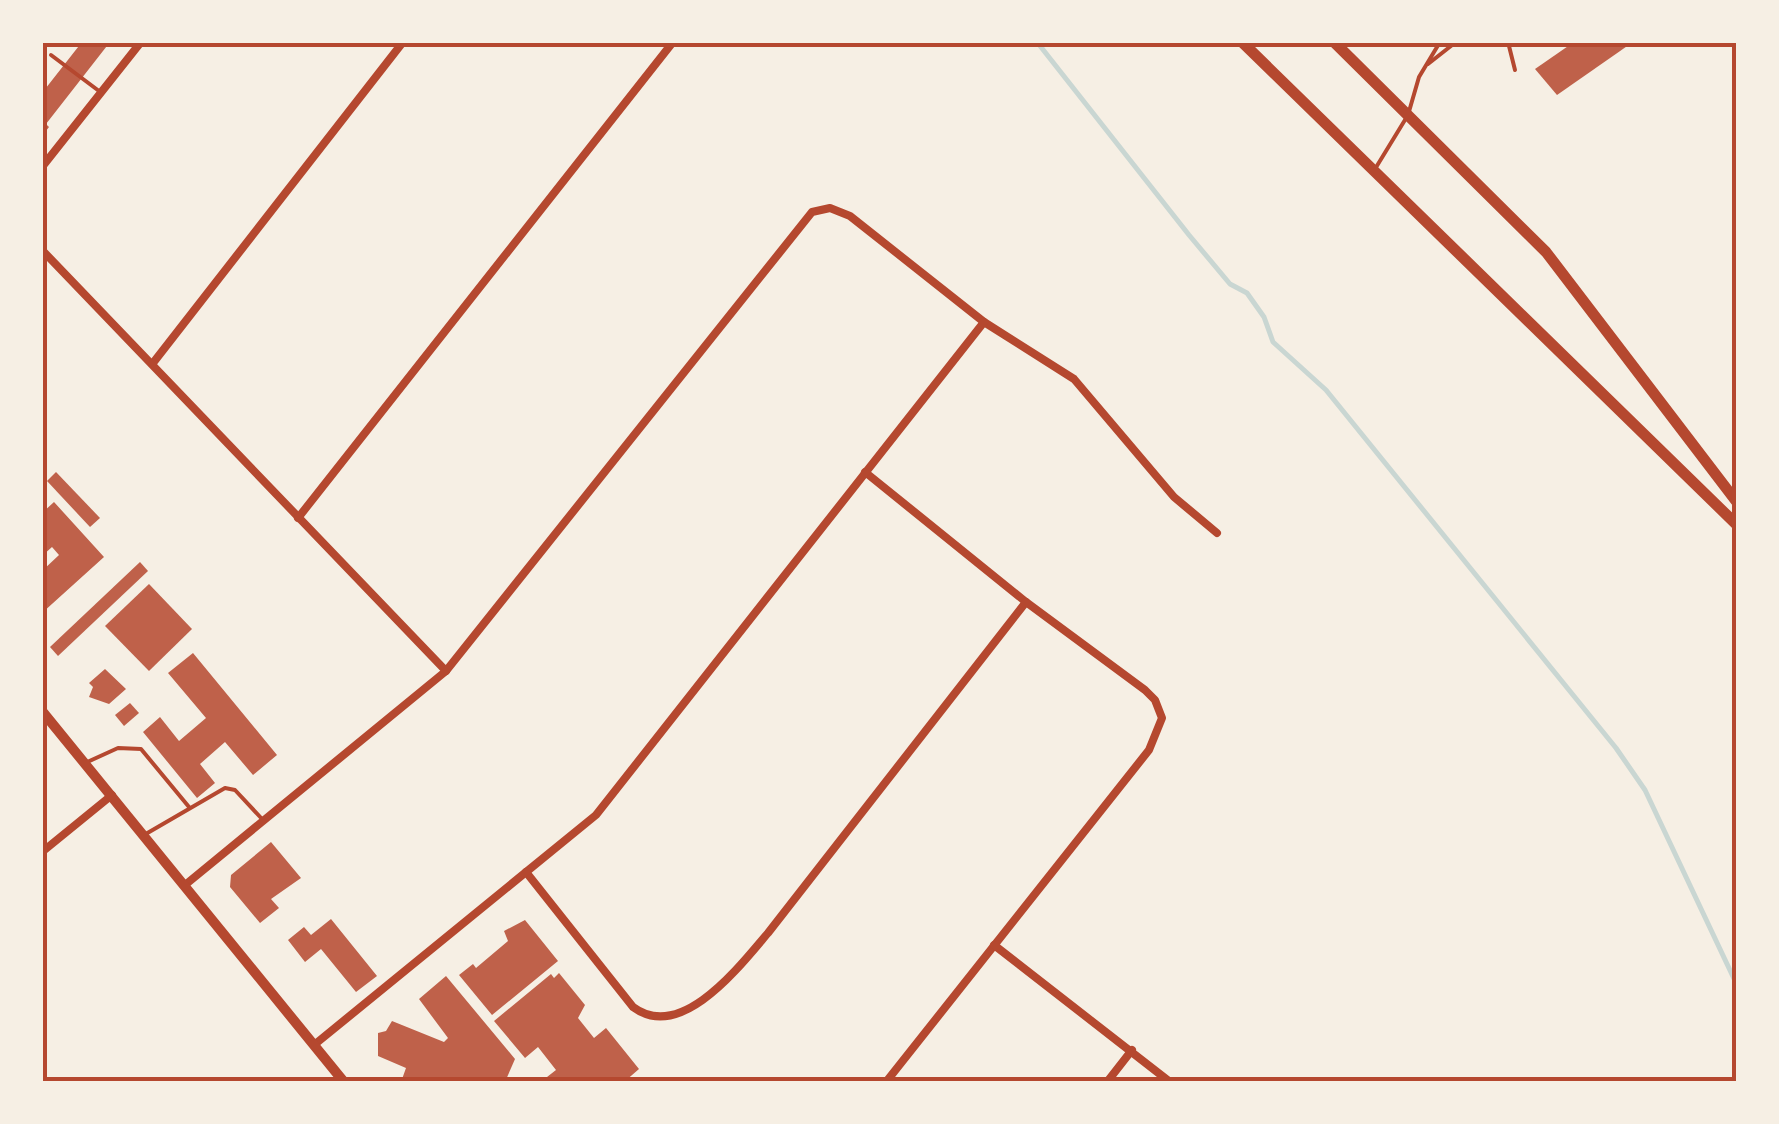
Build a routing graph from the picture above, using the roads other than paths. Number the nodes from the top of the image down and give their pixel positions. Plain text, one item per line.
1 (141, 42) edge
2 (403, 42) edge
3 (674, 42) edge
4 (1242, 42) edge
5 (1334, 42) edge
6 (1440, 42) edge
7 (1456, 42) edge
8 (1508, 42) edge
9 (51, 55) dead end
10 (1423, 68) junction
11 (1515, 70) dead end
12 (101, 93) junction
13 (1408, 115) junction
14 (42, 167) edge
15 (1375, 169) junction
16 (42, 250) edge
17 (984, 322) junction
18 (153, 363) junction
19 (865, 472) junction
20 (1736, 502) edge
21 (298, 518) junction
22 (1736, 524) edge
23 (1217, 533) dead end
24 (1026, 602) junction
25 (446, 670) junction
26 (42, 711) edge
27 (85, 763) junction
28 (112, 795) junction
29 (190, 808) junction
30 (264, 821) junction
31 (144, 836) junction
32 (42, 852) edge
33 (526, 872) junction
34 (185, 885) junction
35 (994, 945) junction
36 (314, 1045) junction
37 (1132, 1050) junction
38 (344, 1082) edge
39 (886, 1082) edge
40 (1107, 1082) edge
41 (1170, 1082) edge

1 - 12 street
2 - 18 street
3 - 21 street
4 - 15 main road
5 - 13 main road
6 - 10 lane
7 - 10 lane
8 - 11 lane
9 - 12 lane
10 - 13 lane
12 - 14 street
13 - 15 lane
13 - 20 main road
15 - 22 main road
16 - 18 street
17 - 19 street
17 - 23 street
17 - 25 street
18 - 21 street
19 - 24 street
19 - 33 street
21 - 25 street
24 - 33 street
24 - 35 street
25 - 30 street
26 - 27 street
27 - 28 street
27 - 29 lane
28 - 31 street
28 - 32 street
29 - 30 lane
29 - 31 lane
30 - 34 street
31 - 34 street
33 - 36 street
34 - 36 street
35 - 37 street
35 - 39 street
36 - 38 street
37 - 40 street
37 - 41 street

